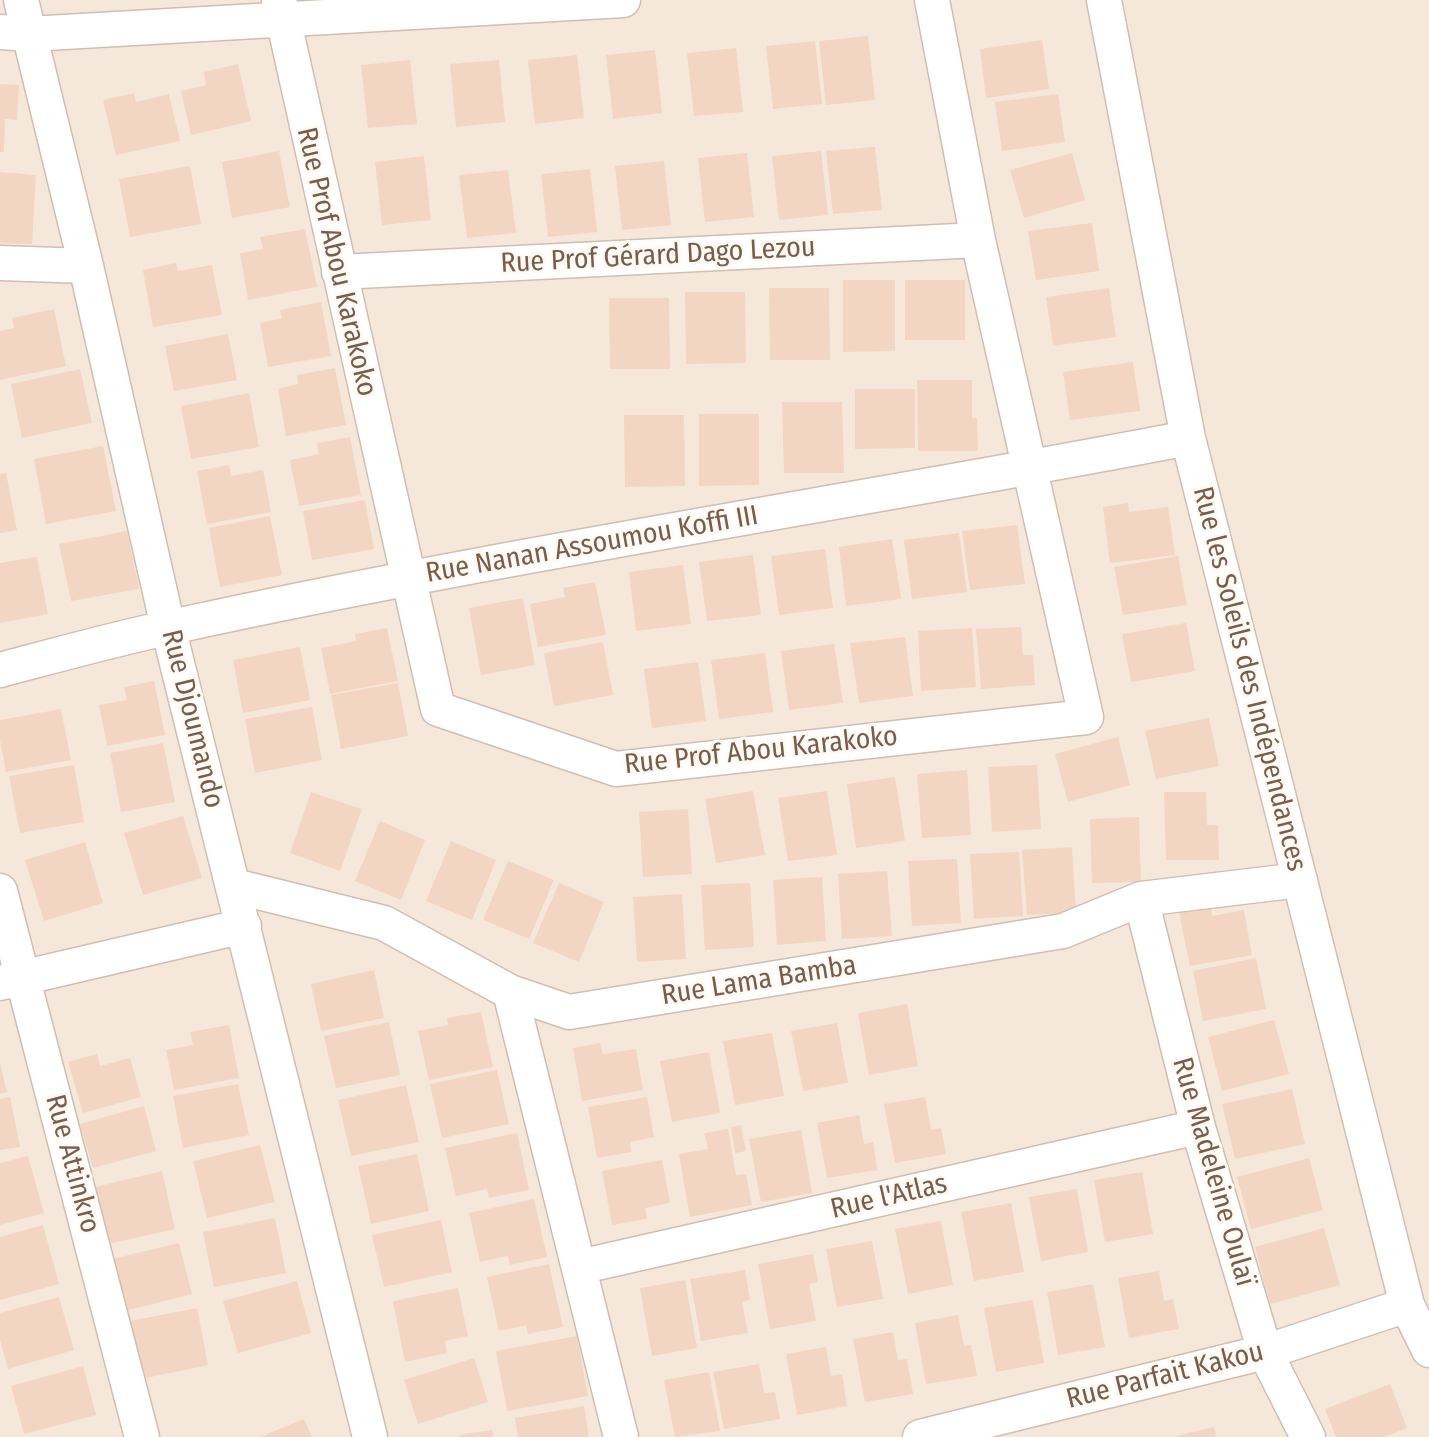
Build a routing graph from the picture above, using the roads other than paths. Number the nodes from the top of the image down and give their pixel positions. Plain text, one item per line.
1 (21, 0) edge
2 (623, 0) edge
3 (932, 0) edge
4 (1104, 0) edge
5 (280, 10) edge
6 (15, 33) edge
7 (978, 240) junction
8 (0, 263) edge
9 (86, 266) junction
10 (339, 272) junction
11 (1188, 438) junction
12 (1029, 468) junction
13 (406, 578) junction
14 (168, 627) junction
15 (0, 670) edge
16 (1300, 880) junction
17 (234, 886) junction
18 (0, 891) edge
19 (1141, 899) junction
20 (244, 926) junction
21 (11, 980) edge
22 (510, 992) junction
23 (1198, 1127) junction
24 (579, 1267) junction
25 (1407, 1305) junction
26 (1429, 1350) edge
27 (1265, 1352) junction
28 (142, 1437) edge
29 (370, 1437) edge
30 (621, 1437) edge
31 (920, 1437) edge
32 (1308, 1437) edge

1 - 6 street, Rue Djoumando
2 - 5 street
3 - 7 street, Rue Prof Abou Karakoko
4 - 11 street, Rue les Soleils des Indépendances
5 - 6 street
5 - 10 street, Rue Prof Abou Karakoko
6 - 9 street, Rue Djoumando
7 - 10 street, Rue Prof Gérard Dago Lezou
7 - 12 street, Rue Prof Abou Karakoko
8 - 9 street
9 - 14 street, Rue Djoumando
10 - 13 street, Rue Prof Abou Karakoko
11 - 12 street, Rue Nanan Assoumou Koffi III
11 - 16 street, Rue les Soleils des Indépendances
12 - 13 street, Rue Nanan Assoumou Koffi III
12 - 13 street, Rue Prof Abou Karakoko
13 - 14 street, Rue Nanan Assoumou Koffi III
14 - 15 street, Rue Nanan Assoumou Koffi III
14 - 17 street, Rue Djoumando
16 - 19 street, Rue Lama Bamba
16 - 25 street, Rue les Soleils des Indépendances
17 - 20 street, Rue Djoumando
17 - 22 street, Rue Lama Bamba
18 - 21 street, Rue Attinkro
19 - 22 street, Rue Lama Bamba
19 - 23 street, Rue Madeleine Oulaï
20 - 21 street
20 - 29 street, Rue Djoumando
21 - 28 street, Rue Attinkro
22 - 24 street
23 - 24 street, Rue l'Atlas
23 - 27 street, Rue Madeleine Oulaï
24 - 30 street
25 - 26 street, Rue les Soleils des Indépendances
25 - 27 street, Rue Parfait Kakou
27 - 31 street, Rue Parfait Kakou
27 - 32 street, Rue Madeleine Oulaï

